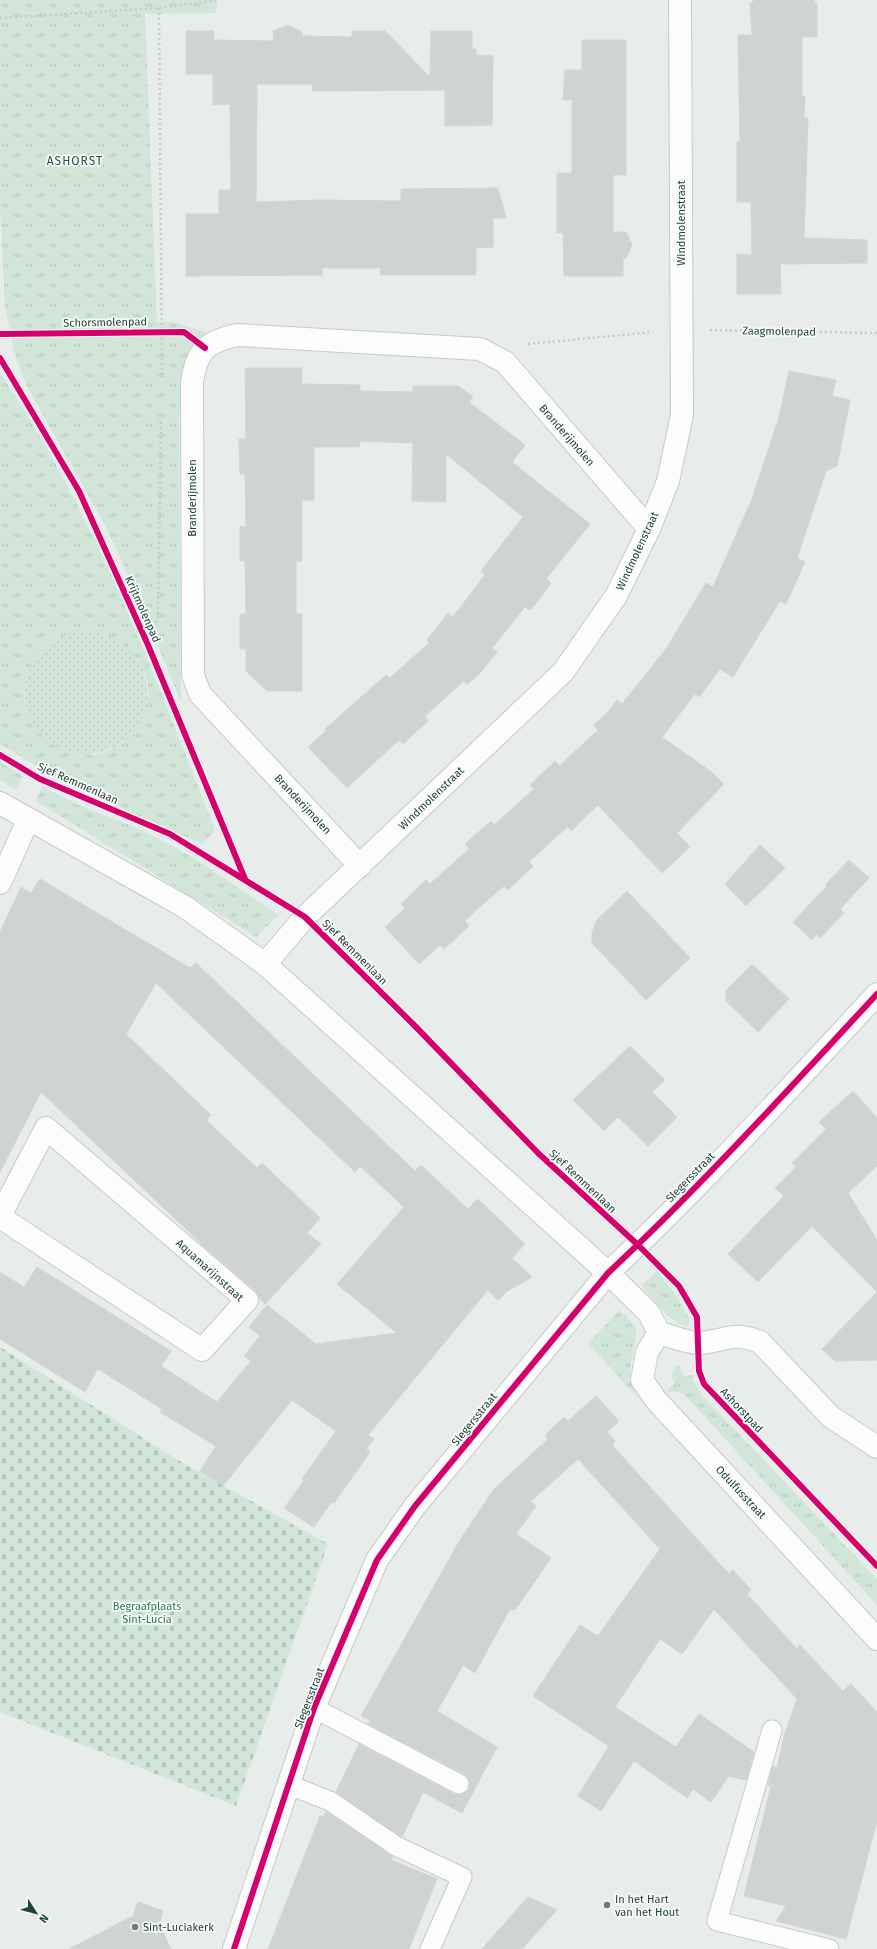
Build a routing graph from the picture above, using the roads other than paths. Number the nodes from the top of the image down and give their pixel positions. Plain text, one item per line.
1 (680, 0) edge
2 (649, 529) junction
3 (0, 802) edge
4 (28, 820) junction
5 (360, 866) junction
6 (0, 883) edge
7 (265, 964) junction
8 (877, 994) edge
9 (1, 1211) edge
10 (608, 1273) junction
11 (659, 1333) junction
12 (877, 1447) edge
13 (877, 1640) edge
14 (314, 1708) junction
15 (772, 1730) dead end
16 (459, 1784) dead end
17 (289, 1785) junction
18 (234, 1949) edge
19 (430, 1949) edge
20 (829, 1949) edge

1 - 2 street, Windmolenstraat
2 - 5 street, Windmolenstraat
2 - 5 street, Branderijmolen
3 - 4 street
4 - 6 street
4 - 7 street
5 - 7 street, Windmolenstraat
7 - 10 street
8 - 10 street, Slegersstraat
9 - 9 street, Aquamarijnstraat
10 - 11 street
10 - 14 street, Slegersstraat
11 - 12 street
11 - 13 street, Odulfusstraat
14 - 16 lane
14 - 17 street, Slegersstraat
15 - 20 lane
17 - 18 street, Slegersstraat
17 - 19 lane

